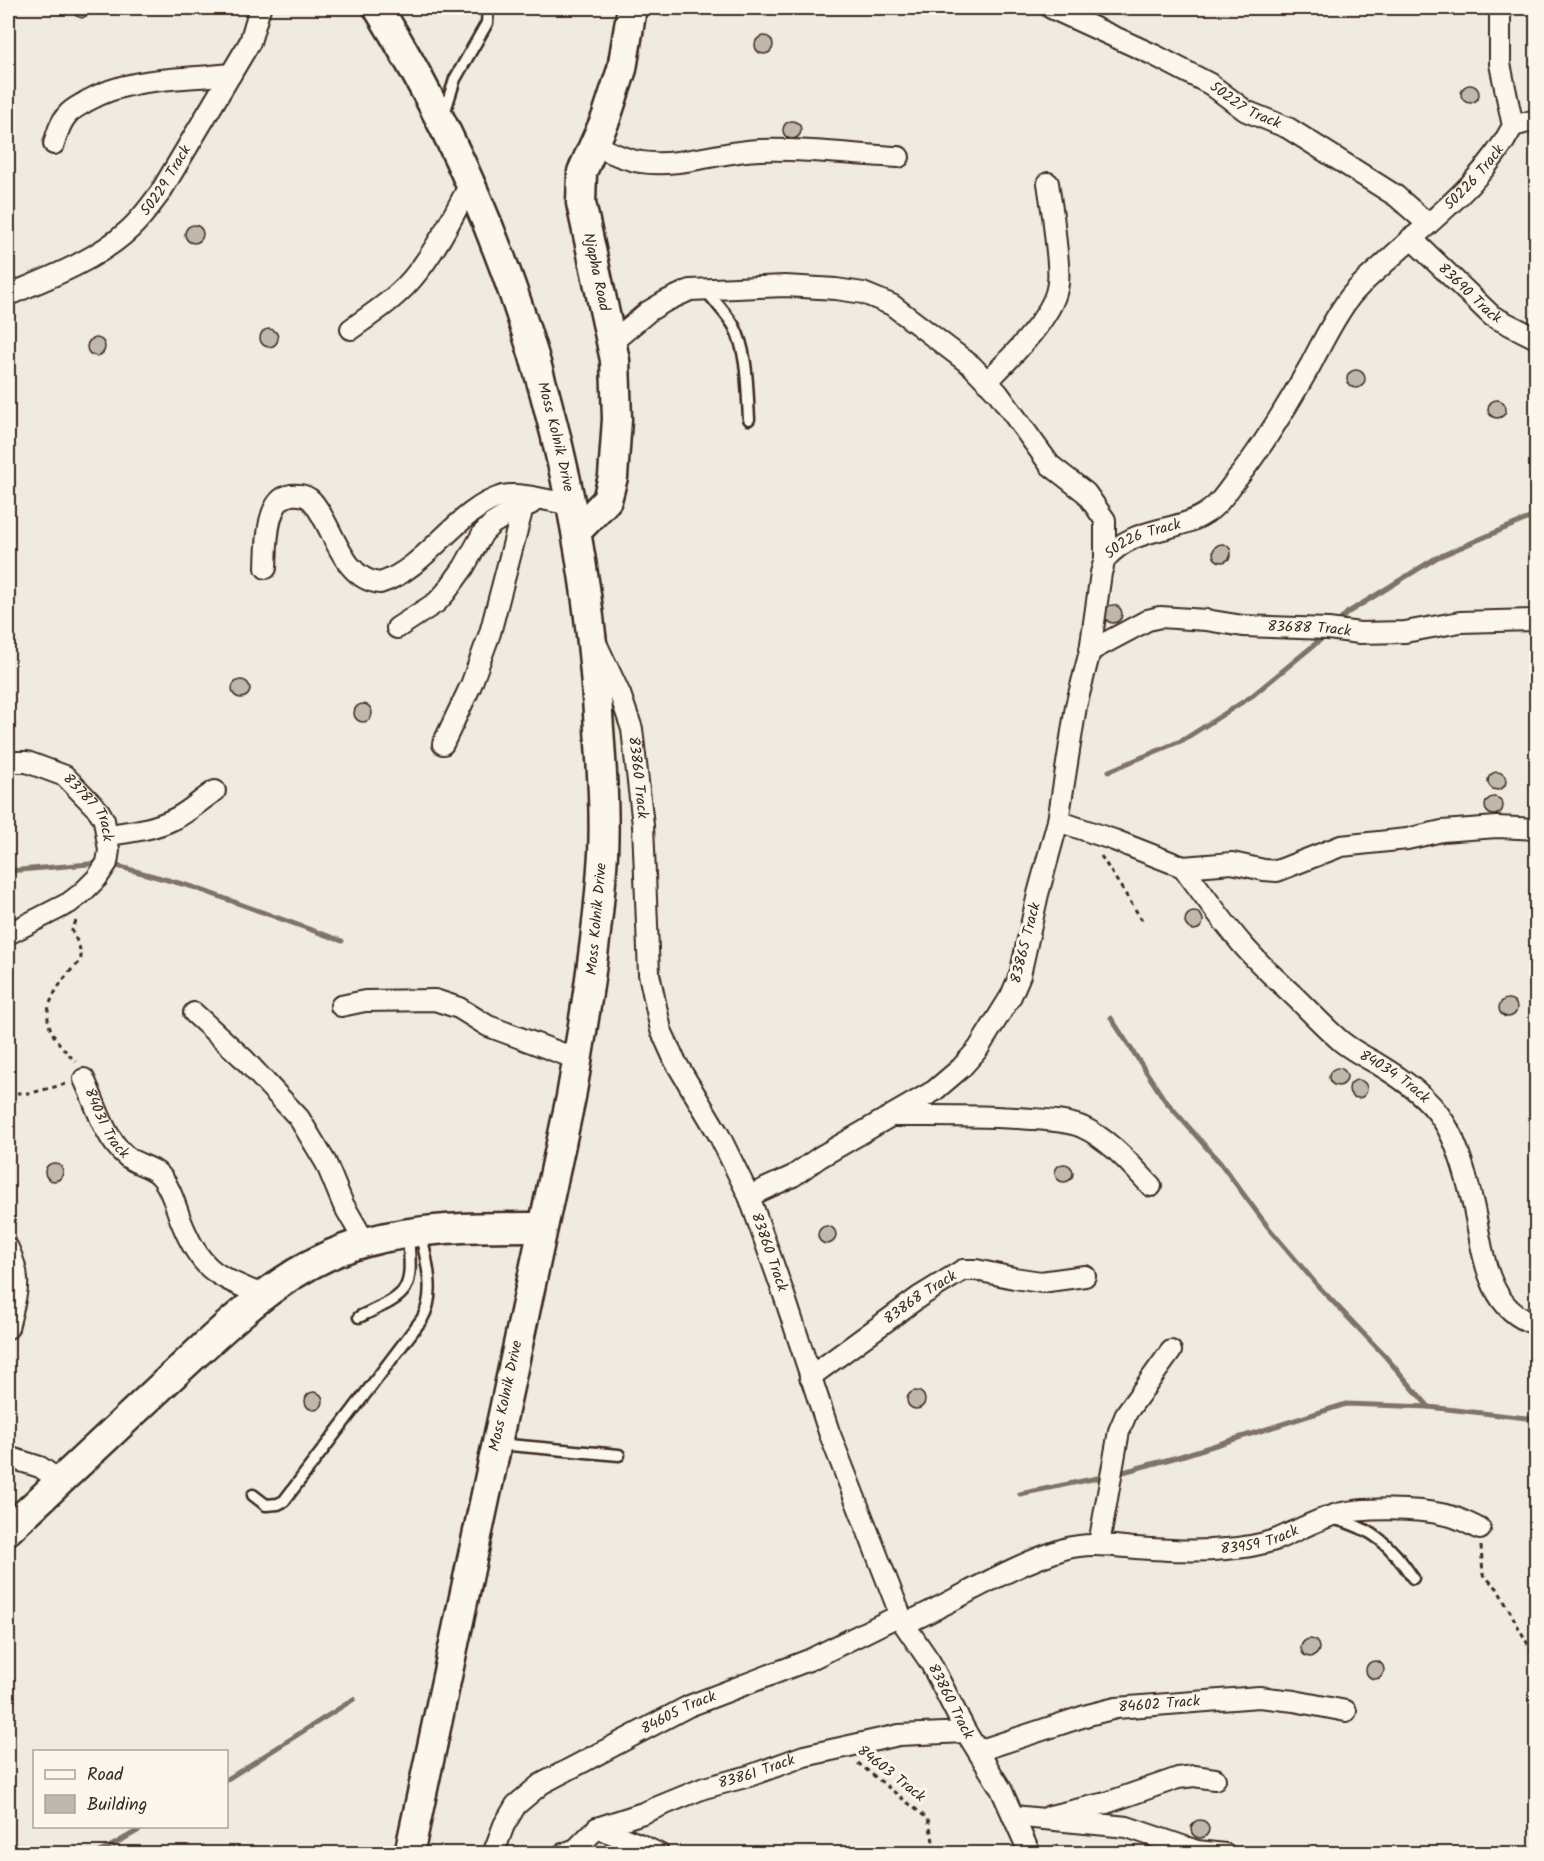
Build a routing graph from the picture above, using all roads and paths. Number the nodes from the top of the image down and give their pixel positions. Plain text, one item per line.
1 (260, 8) edge
2 (378, 8) edge
3 (488, 8) edge
4 (632, 8) edge
5 (1051, 8) edge
6 (1500, 8) edge
7 (231, 74) junction
8 (1536, 120) edge
9 (441, 122) junction
10 (1513, 126) junction
11 (54, 144) dead end
12 (593, 145) junction
13 (898, 157) dead end
14 (1048, 183) dead end
15 (470, 184) junction
16 (1428, 224) junction
17 (1411, 238) junction
18 (705, 289) junction
19 (8, 295) edge
20 (351, 329) dead end
21 (1536, 338) edge
22 (611, 343) junction
23 (987, 382) junction
24 (748, 419) dead end
25 (542, 500) junction
26 (523, 507) junction
27 (574, 518) junction
28 (1105, 559) junction
29 (266, 567) dead end
30 (1536, 620) edge
31 (397, 628) dead end
32 (591, 632) junction
33 (1090, 651) junction
34 (443, 744) dead end
35 (8, 762) edge
36 (215, 791) dead end
37 (1058, 821) junction
38 (1536, 829) edge
39 (107, 835) junction
40 (1099, 853) dead end
41 (1183, 867) junction
42 (82, 893) junction
43 (1142, 920) dead end
44 (8, 934) edge
45 (341, 1006) dead end
46 (194, 1013) dead end
47 (577, 1059) junction
48 (84, 1079) junction
49 (8, 1093) edge
50 (895, 1116) junction
51 (1151, 1185) dead end
52 (749, 1196) junction
53 (543, 1227) junction
54 (414, 1232) junction
55 (365, 1242) junction
56 (8, 1248) edge
57 (1085, 1275) dead end
58 (262, 1295) junction
59 (358, 1317) dead end
60 (1536, 1324) edge
61 (8, 1328) edge
62 (1171, 1351) dead end
63 (810, 1377) junction
64 (496, 1444) junction
65 (619, 1455) dead end
66 (8, 1457) edge
67 (60, 1481) junction
68 (253, 1495) dead end
69 (1328, 1517) junction
70 (1480, 1529) joint
71 (8, 1530) edge
72 (1099, 1544) junction
73 (1413, 1578) dead end
74 (902, 1620) junction
75 (1536, 1659) edge
76 (1346, 1711) dead end
77 (966, 1732) junction
78 (840, 1749) junction
79 (978, 1751) junction
80 (1215, 1779) dead end
81 (1013, 1816) junction
82 (1036, 1820) junction
83 (597, 1828) junction
84 (409, 1854) edge
85 (493, 1854) edge
86 (563, 1854) edge
87 (659, 1854) edge
88 (936, 1854) edge
89 (1030, 1854) edge
90 (1225, 1854) edge

1 - 7 street, 50229 Track
2 - 9 main road, Moss Kolnik Drive
3 - 9 lane
4 - 12 main road, Njapha Road
5 - 16 street, 50227 Track
6 - 10 street
7 - 11 street
7 - 19 street, 50229 Track
8 - 10 street
9 - 15 main road, Moss Kolnik Drive
10 - 16 street, 50226 Track
12 - 13 street
12 - 22 main road, Njapha Road
14 - 23 street
15 - 20 street
15 - 27 main road, Moss Kolnik Drive
16 - 17 street, 50226 Track
17 - 21 street, 83690 Track
17 - 28 street, 50226 Track
18 - 22 street, 50226 Track
18 - 23 street, 50226 Track
18 - 24 lane
22 - 27 main road, Njapha Road
23 - 28 street, 50226 Track
25 - 26 street
25 - 27 street
25 - 29 street
26 - 31 street
26 - 34 street
27 - 32 main road, Moss Kolnik Drive
28 - 33 street, 83865 Track
30 - 33 street, 83688 Track
32 - 47 main road, Moss Kolnik Drive
32 - 52 street, 83860 Track
33 - 37 street, 83865 Track
35 - 39 street, 83787 Track
36 - 39 street
37 - 41 street
37 - 50 street, 83865 Track
38 - 41 street
39 - 42 street, 83787 Track
40 - 43 path
41 - 60 street, 84034 Track
42 - 44 street
42 - 48 path, 84031 Track
45 - 47 street
46 - 55 street
47 - 53 main road, Moss Kolnik Drive
48 - 49 path
48 - 58 street, 84031 Track
50 - 51 street
50 - 52 street, 83865 Track
52 - 63 street, 83860 Track
53 - 54 main road
53 - 64 main road, Moss Kolnik Drive
54 - 55 main road
54 - 59 lane
54 - 68 lane
55 - 58 main road
56 - 61 street
57 - 63 street, 83868 Track
58 - 67 main road
62 - 72 street
63 - 74 street, 83860 Track
64 - 65 lane
64 - 84 main road, Moss Kolnik Drive
66 - 67 street
67 - 71 main road
69 - 70 street, 83959 Track
69 - 72 street, 83959 Track
69 - 73 lane
70 - 75 path
72 - 74 street, 83959 Track
74 - 77 street, 83860 Track
74 - 85 street, 84605 Track
76 - 79 street, 84602 Track
77 - 78 street, 83861 Track
77 - 79 street, 83860 Track
78 - 83 street, 83861 Track
78 - 88 path, 84603 Track
79 - 81 street, 83860 Track
80 - 82 street
81 - 82 street
81 - 89 street, 83860 Track
82 - 90 street
83 - 86 street, 83861 Track
83 - 87 street

